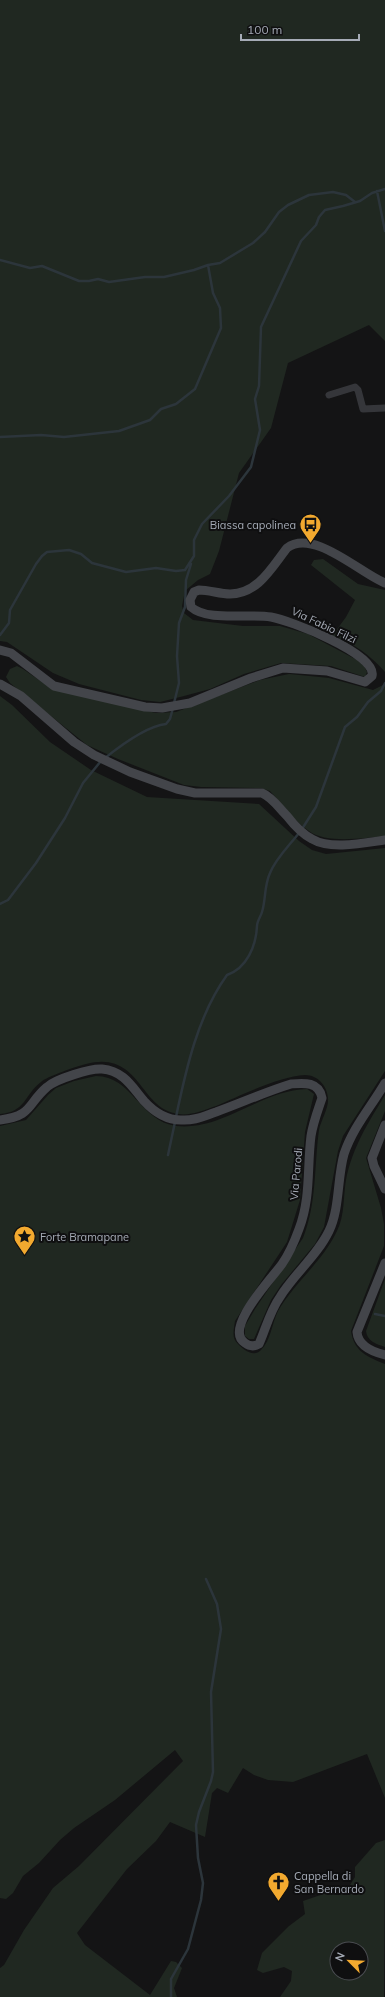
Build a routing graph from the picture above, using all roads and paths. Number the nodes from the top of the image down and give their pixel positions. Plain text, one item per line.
1 (329, 395) dead end
2 (385, 408) edge
3 (385, 583) edge
4 (0, 650) edge
5 (0, 684) edge
6 (385, 840) edge
7 (385, 1084) edge
8 (0, 1120) edge
9 (385, 1125) edge
10 (385, 1189) edge
11 (385, 1263) edge
12 (385, 1355) edge

1 - 2 street
3 - 4 street, Via Fabio Filzi
5 - 6 street
7 - 8 street, Via Parodi
9 - 10 street
11 - 12 street

